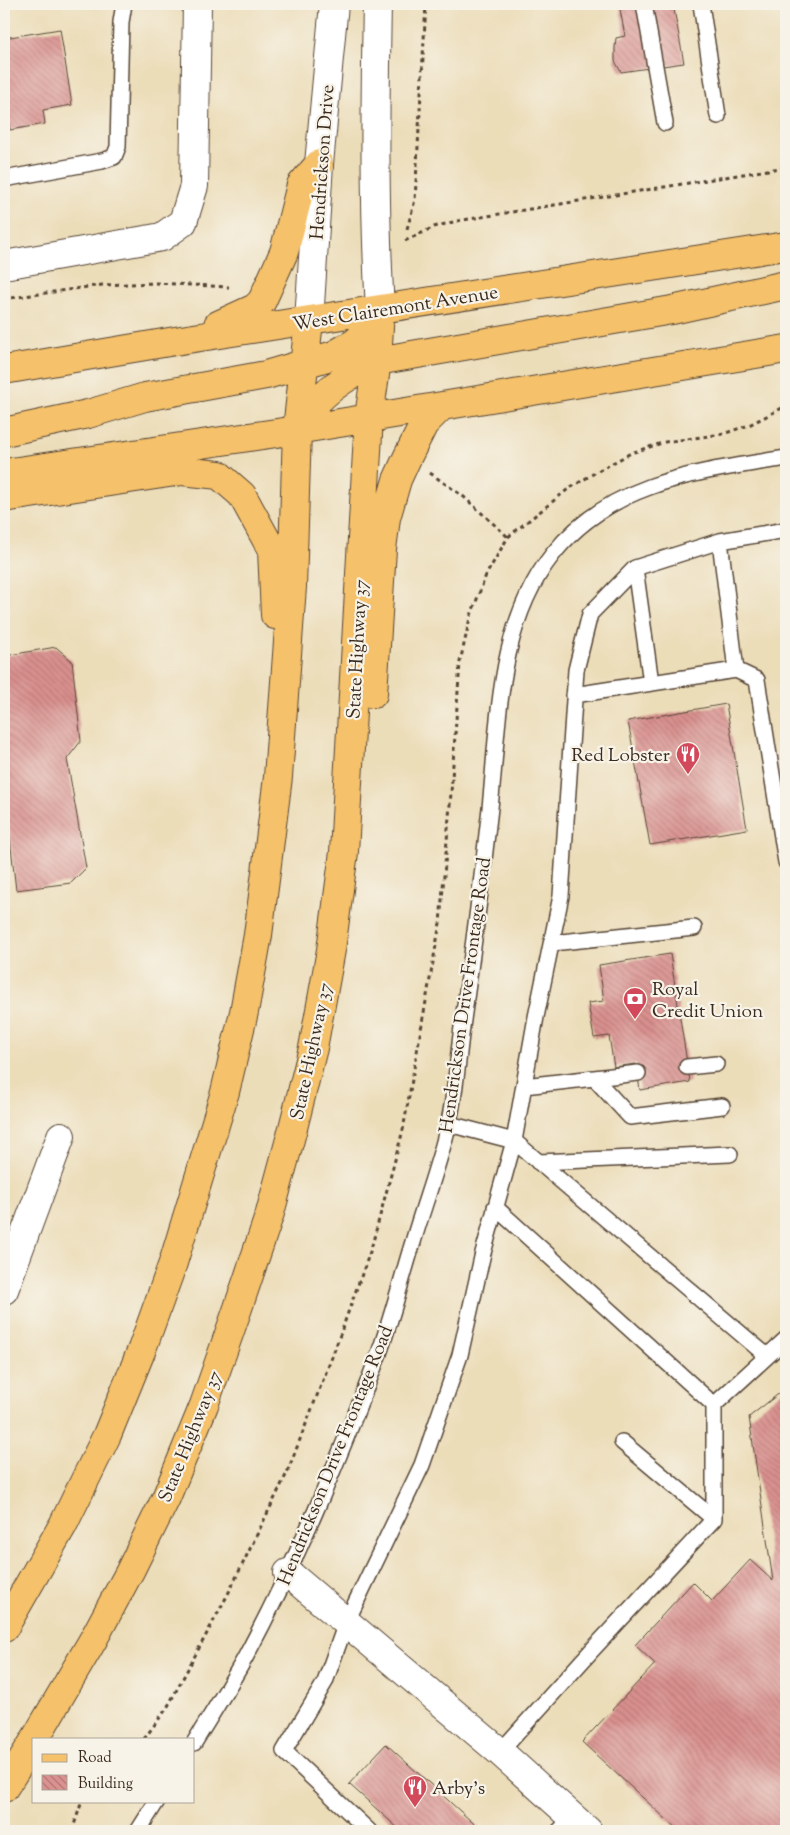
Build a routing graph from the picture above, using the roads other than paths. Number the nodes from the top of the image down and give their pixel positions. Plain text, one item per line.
1 (124, 4) edge
2 (197, 4) edge
3 (334, 4) edge
4 (377, 4) edge
5 (644, 4) edge
6 (701, 4) edge
7 (718, 116) dead end
8 (665, 123) dead end
9 (319, 164) junction
10 (4, 180) edge
11 (786, 246) edge
12 (4, 265) edge
13 (786, 285) edge
14 (380, 310) junction
15 (309, 321) junction
16 (181, 340) junction
17 (786, 349) edge
18 (377, 361) junction
19 (305, 363) junction
20 (4, 370) edge
21 (442, 406) junction
22 (369, 418) junction
23 (297, 430) junction
24 (4, 432) edge
25 (786, 458) edge
26 (4, 473) edge
27 (4, 498) edge
28 (786, 530) edge
29 (720, 541) junction
30 (635, 568) junction
31 (736, 670) junction
32 (651, 683) junction
33 (574, 695) junction
34 (281, 729) junction
35 (348, 778) junction
36 (786, 862) edge
37 (694, 928) dead end
38 (552, 943) junction
39 (716, 1064) dead end
40 (687, 1067) dead end
41 (638, 1073) dead end
42 (594, 1078) junction
43 (524, 1086) junction
44 (722, 1106) dead end
45 (449, 1124) junction
46 (61, 1136) dead end
47 (514, 1141) junction
48 (730, 1154) dead end
49 (538, 1162) junction
50 (495, 1207) junction
51 (4, 1290) edge
52 (786, 1339) edge
53 (767, 1356) junction
54 (714, 1405) junction
55 (622, 1442) dead end
56 (714, 1519) junction
57 (288, 1573) junction
58 (346, 1623) junction
59 (4, 1628) edge
60 (35, 1738) edge
61 (195, 1741) edge
62 (32, 1743) edge
63 (500, 1752) junction
64 (4, 1788) edge
65 (156, 1802) edge
66 (573, 1826) edge
67 (138, 1831) edge
68 (369, 1831) edge

1 - 10 lane
2 - 12 street
3 - 9 street, Hendrickson Drive
4 - 14 street
5 - 8 lane
6 - 7 lane
9 - 15 street, Hendrickson Drive
9 - 16 main road
11 - 14 main road, West Clairemont Avenue
13 - 18 main road
14 - 15 main road, West Clairemont Avenue
14 - 18 main road, State Highway 37
14 - 19 main road
15 - 16 main road, West Clairemont Avenue
15 - 19 main road
16 - 20 main road, West Clairemont Avenue
17 - 21 main road
18 - 22 main road, State Highway 37
18 - 23 main road
19 - 23 main road
19 - 24 main road
21 - 22 main road
21 - 35 main road
22 - 23 main road
22 - 35 main road, State Highway 37
23 - 26 main road
23 - 34 main road
25 - 45 lane, Hendrickson Drive Frontage Road
27 - 34 main road
28 - 29 lane
29 - 30 lane
29 - 31 lane
30 - 32 lane
30 - 33 lane
31 - 32 lane
31 - 36 lane
32 - 33 lane
33 - 38 lane
34 - 59 main road
35 - 60 main road, State Highway 37
37 - 38 lane
38 - 43 lane
39 - 40 lane
41 - 42 lane
42 - 43 lane
42 - 44 lane
43 - 47 lane
45 - 47 lane
45 - 57 lane, Hendrickson Drive Frontage Road
46 - 51 street
47 - 49 lane
47 - 50 lane
48 - 49 lane
49 - 53 lane
50 - 54 lane
50 - 58 lane
52 - 53 lane
53 - 54 lane
54 - 56 lane
55 - 56 lane
56 - 63 lane
57 - 58 street
57 - 61 lane, Hendrickson Drive Frontage Road
58 - 63 street
58 - 68 lane
62 - 64 main road, State Highway 37
63 - 66 street
65 - 67 lane

